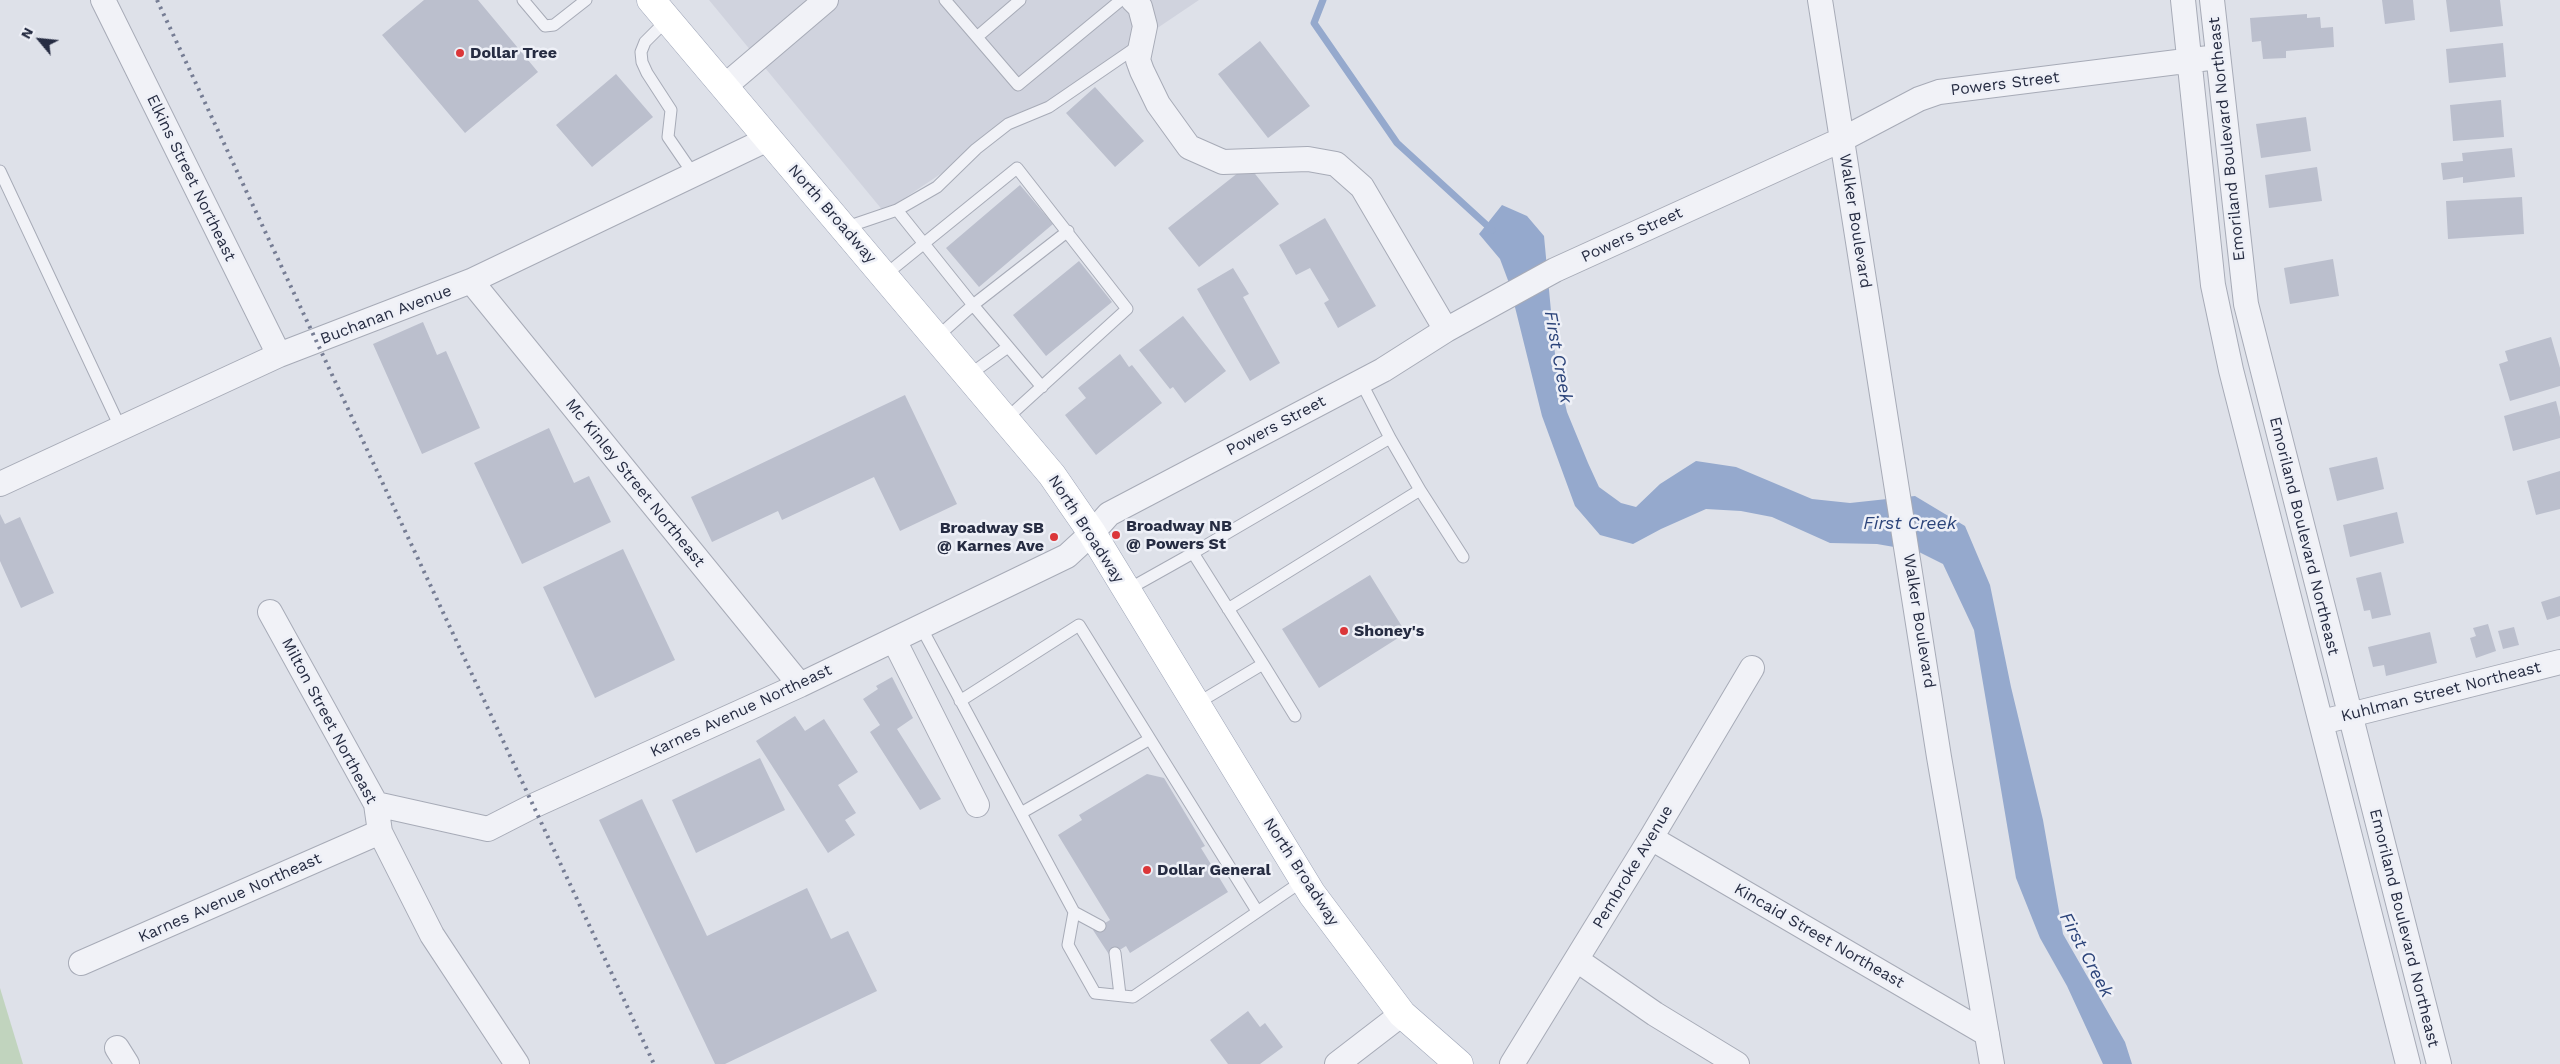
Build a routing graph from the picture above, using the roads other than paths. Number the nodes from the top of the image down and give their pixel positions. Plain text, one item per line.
1 (102, 0) edge
2 (523, 0) edge
3 (586, 0) edge
4 (826, 0) edge
5 (945, 0) edge
6 (1020, 0) edge
7 (1121, 0) edge
8 (1134, 0) edge
9 (1820, 0) edge
10 (2183, 0) edge
11 (2212, 0) edge
12 (660, 10) edge
13 (977, 37) junction
14 (1141, 44) junction
15 (2217, 57) junction
16 (2189, 61) junction
17 (724, 86) junction
18 (768, 139) junction
19 (1843, 139) junction
20 (0, 171) edge
21 (694, 175) junction
22 (897, 210) junction
23 (844, 228) junction
24 (1068, 231) junction
25 (922, 244) junction
26 (884, 275) junction
27 (471, 281) junction
28 (973, 306) junction
29 (1446, 330) junction
30 (937, 337) junction
31 (1008, 347) junction
32 (279, 355) junction
33 (969, 375) junction
34 (1361, 382) junction
35 (1042, 387) junction
36 (1006, 420) junction
37 (121, 428) junction
38 (1390, 438) junction
39 (0, 484) edge
40 (1420, 490) junction
41 (1092, 534) junction
42 (1193, 553) junction
43 (1463, 557) dead end
44 (1126, 592) junction
45 (1228, 609) junction
46 (270, 612) dead end
47 (921, 627) junction
48 (894, 640) junction
49 (2560, 662) edge
50 (1263, 664) junction
51 (1752, 668) dead end
52 (800, 685) junction
53 (960, 701) junction
54 (1196, 704) junction
55 (2349, 715) junction
56 (1296, 716) dead end
57 (2322, 723) junction
58 (1150, 739) junction
59 (376, 804) junction
60 (977, 805) dead end
61 (1021, 813) junction
62 (380, 832) junction
63 (1651, 838) junction
64 (1304, 880) junction
65 (1257, 911) junction
66 (1074, 912) junction
67 (1100, 926) dead end
68 (1115, 953) dead end
69 (1577, 960) junction
70 (81, 963) dead end
71 (1120, 995) junction
72 (1402, 1014) junction
73 (1987, 1034) junction
74 (517, 1064) edge
75 (1337, 1064) edge
76 (1458, 1064) edge
77 (1512, 1064) edge
78 (1737, 1064) edge
79 (1992, 1064) edge
80 (2408, 1064) edge
81 (2439, 1064) edge

1 - 32 street, Elkins Street Northeast
2 - 3 lane
4 - 17 street
5 - 13 lane
6 - 13 lane
7 - 13 lane
8 - 14 street
9 - 19 street, Walker Boulevard
10 - 16 street
11 - 15 street, Emoriland Boulevard Northeast
12 - 17 main road, North Broadway
12 - 21 lane
14 - 22 lane
14 - 29 street
15 - 16 street, Powers Street
15 - 55 street, Emoriland Boulevard Northeast
16 - 19 street, Powers Street
16 - 57 street
17 - 18 main road, North Broadway
18 - 21 street, Buchanan Avenue
18 - 23 main road, North Broadway
19 - 29 street, Powers Street
19 - 73 street, Walker Boulevard
20 - 37 lane
21 - 27 street, Buchanan Avenue
22 - 23 lane
22 - 25 lane
23 - 26 main road, North Broadway
24 - 25 lane
24 - 28 lane
24 - 35 lane
25 - 26 lane
25 - 28 lane
26 - 30 main road, North Broadway
27 - 32 street, Buchanan Avenue
27 - 52 street, Mc Kinley Street Northeast
28 - 30 lane
28 - 31 lane
29 - 34 street, Powers Street
30 - 33 main road, North Broadway
31 - 33 lane
31 - 35 lane
32 - 37 street, Buchanan Avenue
33 - 36 main road, North Broadway
34 - 38 lane
34 - 41 street, Powers Street
35 - 36 lane
36 - 41 main road, North Broadway
37 - 39 street, Buchanan Avenue
38 - 40 lane
38 - 42 lane
40 - 43 lane
40 - 45 lane
41 - 44 main road, North Broadway
41 - 47 street, Karnes Avenue Northeast
42 - 44 lane
42 - 45 lane
44 - 54 main road, North Broadway
45 - 50 lane
46 - 59 street, Milton Street Northeast
47 - 48 street, Karnes Avenue Northeast
47 - 53 lane
48 - 52 street, Karnes Avenue Northeast
48 - 60 street
49 - 55 street, Kuhlman Street Northeast
50 - 54 lane
50 - 56 lane
51 - 63 street, Pembroke Avenue
52 - 59 street, Karnes Avenue Northeast
53 - 58 lane
53 - 61 lane
54 - 64 main road, North Broadway
55 - 57 street, Kuhlman Street Northeast
55 - 81 street, Emoriland Boulevard Northeast
57 - 80 street
58 - 61 lane
58 - 65 lane
59 - 62 street, Milton Street Northeast
61 - 66 lane
62 - 70 street, Karnes Avenue Northeast
62 - 74 street, Milton Street Northeast
63 - 69 street, Pembroke Avenue
63 - 73 street, Kincaid Street Northeast
64 - 65 lane
64 - 72 main road, North Broadway
65 - 71 lane
66 - 67 lane
66 - 71 lane
68 - 71 lane
69 - 77 street, Pembroke Avenue
69 - 78 street
72 - 75 street
72 - 76 main road, North Broadway
73 - 79 street, Walker Boulevard

